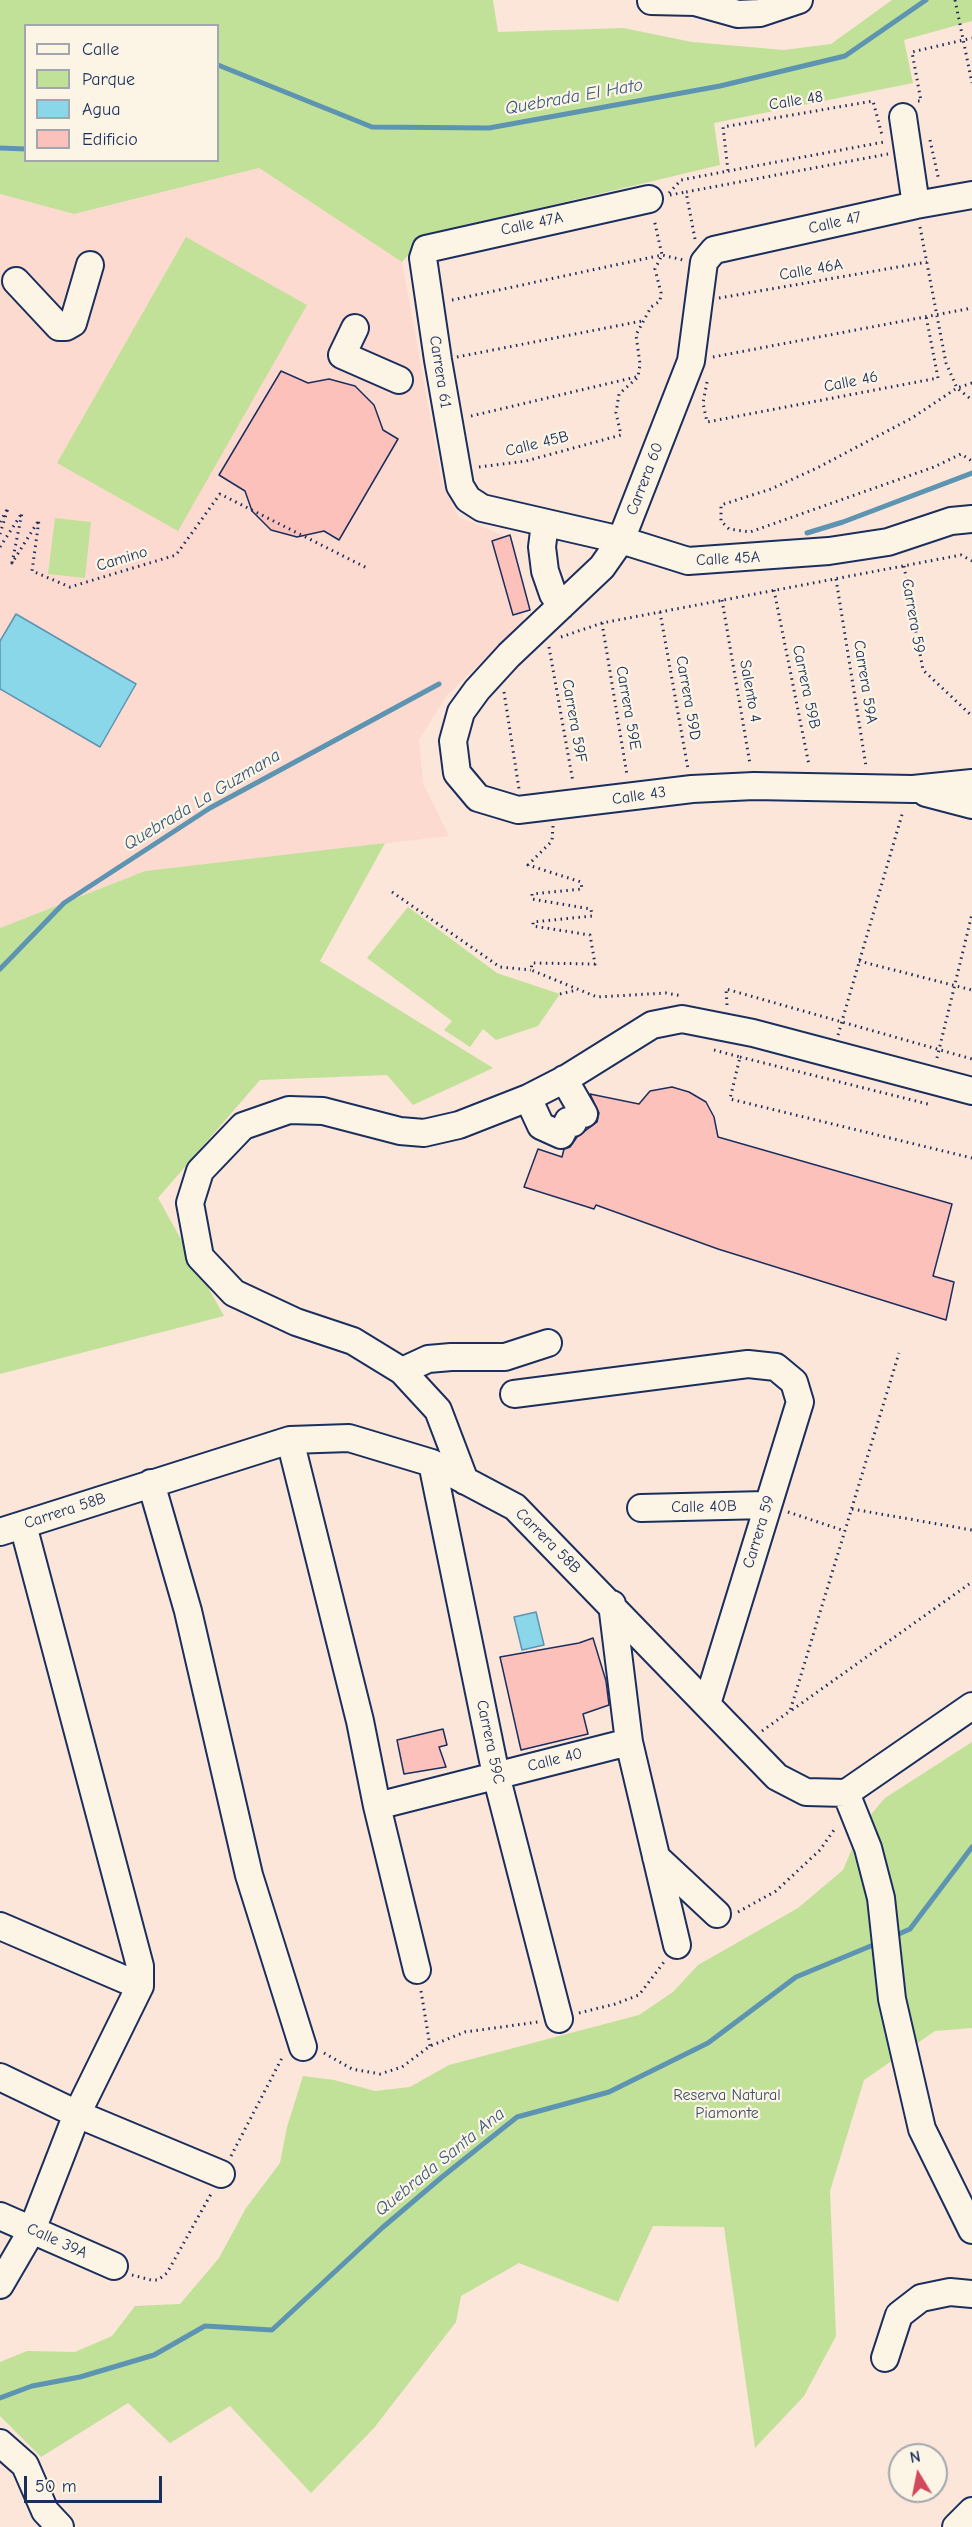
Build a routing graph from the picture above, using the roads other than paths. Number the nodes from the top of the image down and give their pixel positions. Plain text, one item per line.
1 (799, 0) edge
2 (651, 1) edge
3 (906, 110) road end
4 (972, 195) edge
5 (649, 199) road end
6 (916, 205) junction
7 (423, 258) joint
8 (704, 261) joint
9 (90, 265) dead end
10 (16, 281) dead end
11 (355, 328) dead end
12 (399, 380) dead end
13 (458, 476) joint
14 (972, 519) edge
15 (545, 523) junction
16 (621, 540) junction
17 (561, 606) junction
18 (509, 655) joint
19 (972, 783) edge
20 (909, 798) junction
21 (972, 806) edge
22 (564, 1079) junction
23 (972, 1091) edge
24 (528, 1098) junction
25 (548, 1343) dead end
26 (402, 1371) junction
27 (514, 1395) dead end
28 (290, 1440) junction
29 (432, 1463) junction
30 (465, 1481) junction
31 (151, 1483) junction
32 (766, 1505) junction
33 (641, 1508) dead end
34 (12, 1528) edge
35 (612, 1604) junction
36 (707, 1704) junction
37 (972, 1706) edge
38 (629, 1742) junction
39 (496, 1775) junction
40 (841, 1793) junction
41 (377, 1806) junction
42 (656, 1857) junction
43 (727, 1913) road end
44 (0, 1926) edge
45 (677, 1945) road end
46 (417, 1971) road end
47 (140, 1986) junction
48 (559, 2019) road end
49 (303, 2047) road end
50 (0, 2077) edge
51 (76, 2114) junction
52 (221, 2174) dead end
53 (0, 2216) edge
54 (32, 2230) junction
55 (972, 2230) edge
56 (114, 2266) dead end
57 (0, 2285) edge
58 (972, 2294) edge
59 (885, 2358) dead end
60 (0, 2443) edge
61 (972, 2511) edge
62 (60, 2527) edge
63 (956, 2527) edge

1 - 2 street
3 - 6 street
4 - 6 street, Calle 47
5 - 7 street, Calle 47A
6 - 8 street, Calle 47
7 - 13 street, Carrera 61
8 - 16 street, Carrera 60
9 - 10 street
11 - 12 street
13 - 15 street, Calle 45A
14 - 16 street, Calle 45A
15 - 16 street, Calle 45A
15 - 17 street
16 - 17 street, Carrera 60
17 - 18 street, Carrera 60
18 - 20 street, Calle 43
19 - 20 street, Calle 43
20 - 21 street
22 - 23 street
22 - 24 street
22 - 24 street
24 - 26 street
25 - 26 street
26 - 30 street
27 - 32 street, Carrera 59
28 - 29 street, Carrera 58B
28 - 31 street, Carrera 58B
28 - 41 street
29 - 30 street, Carrera 58B
29 - 39 street, Carrera 59C
30 - 35 street, Carrera 58B
31 - 34 street, Carrera 58B
31 - 49 street
32 - 33 street, Calle 40B
32 - 36 street, Carrera 59
34 - 47 street
35 - 36 street, Carrera 58B
35 - 38 street
36 - 40 street, Carrera 58B
37 - 40 street
38 - 39 street, Calle 40
38 - 42 street
39 - 41 street, Calle 40
39 - 48 street, Carrera 59C
40 - 55 street
41 - 46 street
42 - 43 street
42 - 45 street
44 - 47 street
47 - 51 street
50 - 51 street
51 - 52 street
51 - 54 street
53 - 54 street, Calle 39A
54 - 56 street, Calle 39A
54 - 57 street
58 - 59 street
60 - 62 street
61 - 63 street

